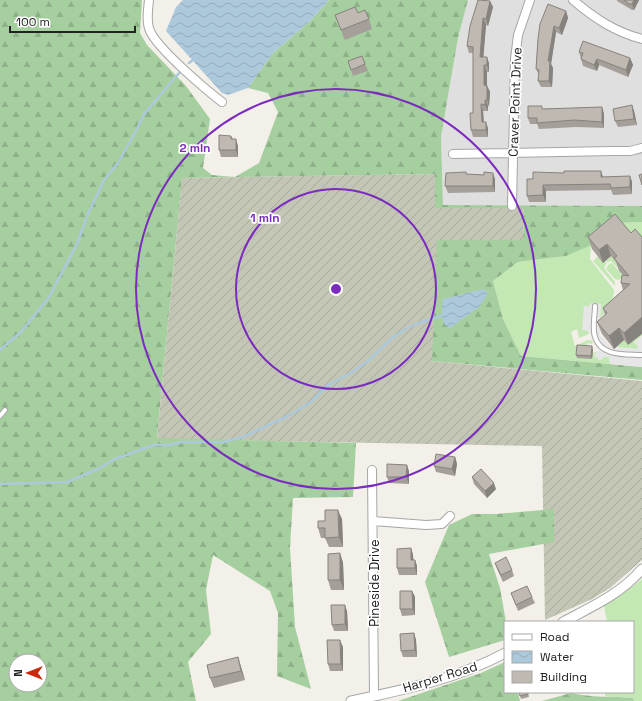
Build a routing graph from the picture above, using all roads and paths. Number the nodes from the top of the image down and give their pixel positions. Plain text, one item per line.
1 (148, 0) edge
2 (530, 0) edge
3 (573, 0) edge
4 (642, 39) edge
5 (222, 102) dead end
6 (642, 148) edge
7 (513, 153) junction
8 (453, 154) dead end
9 (512, 206) dead end
10 (595, 306) dead end
11 (642, 355) edge
12 (5, 410) dead end
13 (0, 416) edge
14 (372, 470) dead end
15 (450, 516) dead end
16 (373, 521) junction
17 (641, 572) edge
18 (565, 621) edge
19 (504, 653) edge
20 (374, 696) junction
21 (351, 701) edge

1 - 5 street
2 - 7 street, Craver Point Drive
3 - 4 street
6 - 7 street
7 - 8 street
7 - 9 street, Craver Point Drive
10 - 11 lane
12 - 13 lane
14 - 16 street, Pineside Drive
15 - 16 street
16 - 20 street, Pineside Drive
17 - 18 street
19 - 20 street, Harper Road
20 - 21 street, Harper Road

